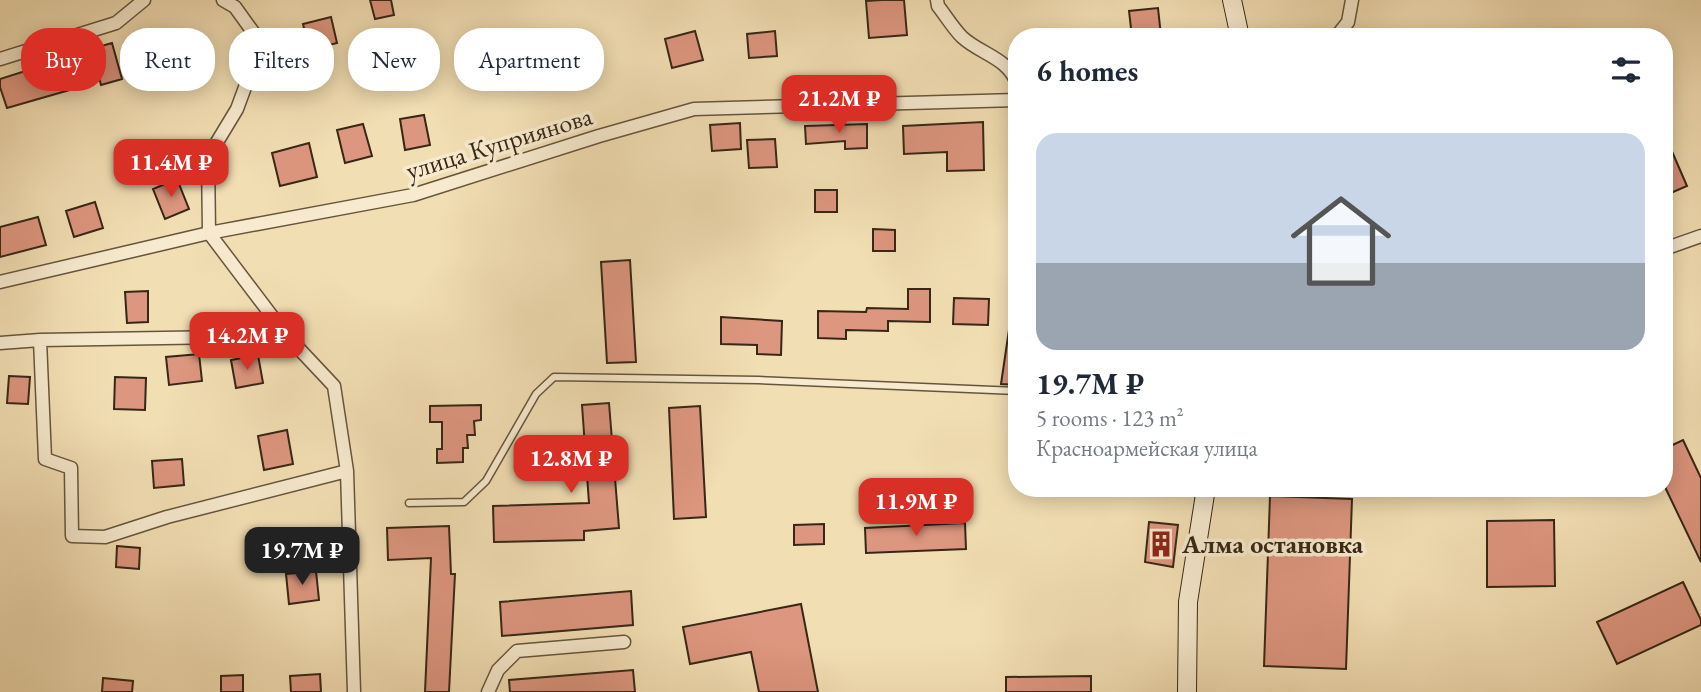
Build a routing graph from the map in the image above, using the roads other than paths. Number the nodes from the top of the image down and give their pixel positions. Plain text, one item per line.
1 (144, 0) edge
2 (223, 0) edge
3 (937, 0) edge
4 (1232, 0) edge
5 (1352, 0) edge
6 (1238, 28) edge
7 (1343, 28) edge
8 (0, 59) edge
9 (1008, 69) edge
10 (1008, 100) edge
11 (209, 233) junction
12 (1701, 236) edge
13 (1673, 246) edge
14 (0, 282) edge
15 (287, 336) junction
16 (40, 340) junction
17 (0, 343) edge
18 (1008, 391) edge
19 (347, 471) junction
20 (1205, 497) edge
21 (409, 503) dead end
22 (624, 642) dead end
23 (354, 692) edge
24 (488, 692) edge
25 (1187, 692) edge

1 - 8 street
2 - 11 street
3 - 9 street
4 - 6 main road
5 - 7 street
10 - 11 street, улица Куприянова
11 - 14 street, улица Куприянова
11 - 15 street
12 - 13 street
15 - 16 street
15 - 19 street
16 - 17 street
16 - 19 street
18 - 21 lane
19 - 23 street
20 - 25 main road
22 - 24 street

